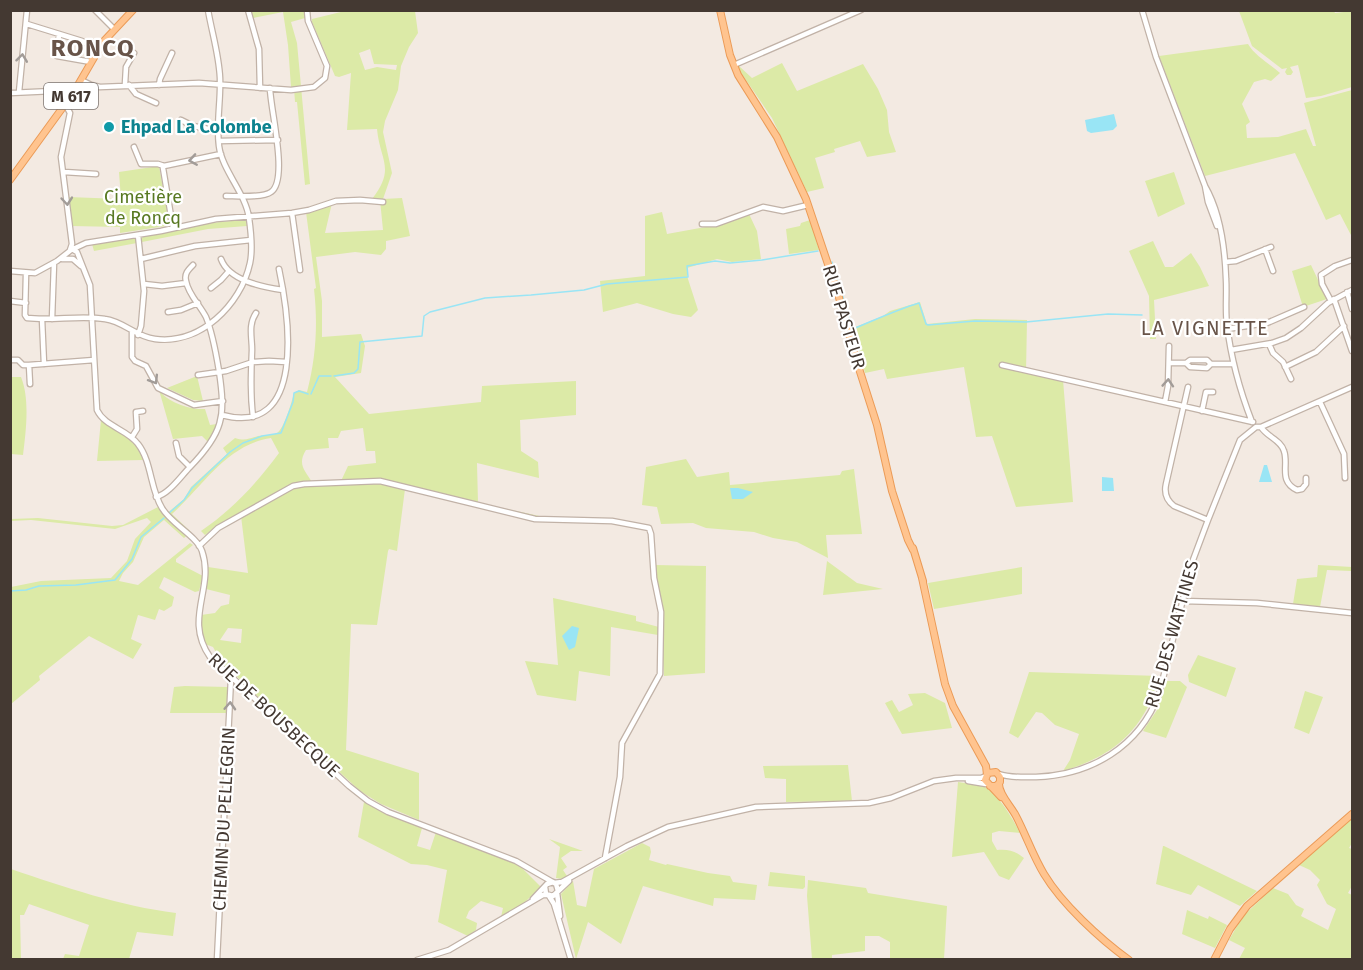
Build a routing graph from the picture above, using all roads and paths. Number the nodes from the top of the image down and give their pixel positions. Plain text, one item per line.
1 (27, 10) edge
2 (95, 10) edge
3 (133, 10) edge
4 (208, 10) edge
5 (248, 10) edge
6 (307, 10) edge
7 (721, 10) edge
8 (861, 10) edge
9 (1142, 10) edge
10 (27, 24) junction
11 (114, 29) junction
12 (59, 34) junction
13 (98, 50) junction
14 (134, 53) dead end
15 (172, 53) dead end
16 (91, 62) junction
17 (734, 65) junction
18 (81, 80) junction
19 (220, 84) junction
20 (127, 85) junction
21 (159, 85) junction
22 (260, 88) junction
23 (270, 88) junction
24 (75, 90) junction
25 (19, 92) junction
26 (10, 93) edge
27 (156, 103) dead end
28 (65, 104) junction
29 (181, 120) dead end
30 (219, 131) junction
31 (278, 140) junction
32 (219, 141) junction
33 (134, 147) dead end
34 (221, 154) junction
35 (164, 166) junction
36 (64, 172) junction
37 (96, 174) dead end
38 (10, 180) edge
39 (226, 196) dead end
40 (240, 196) junction
41 (383, 202) dead end
42 (808, 205) junction
43 (292, 213) junction
44 (249, 217) junction
45 (702, 224) dead end
46 (173, 228) junction
47 (138, 235) junction
48 (251, 240) junction
49 (89, 242) junction
50 (70, 250) junction
51 (78, 253) junction
52 (72, 259) junction
53 (141, 259) junction
54 (221, 259) dead end
55 (1353, 260) edge
56 (55, 262) junction
57 (1225, 262) junction
58 (193, 265) dead end
59 (279, 269) dead end
60 (300, 270) dead end
61 (10, 271) edge
62 (229, 271) junction
63 (1273, 271) dead end
64 (86, 272) junction
65 (26, 274) junction
66 (245, 279) junction
67 (186, 283) junction
68 (144, 284) junction
69 (211, 288) dead end
70 (283, 290) junction
71 (1350, 291) edge
72 (1332, 300) junction
73 (10, 301) edge
74 (26, 303) junction
75 (198, 303) junction
76 (1304, 307) dead end
77 (1353, 309) edge
78 (168, 312) dead end
79 (256, 313) dead end
80 (92, 318) junction
81 (42, 319) junction
82 (52, 319) junction
83 (209, 325) junction
84 (1344, 326) junction
85 (1227, 329) junction
86 (132, 332) junction
87 (138, 335) junction
88 (1269, 344) junction
89 (1169, 346) dead end
90 (1231, 350) junction
91 (1353, 351) edge
92 (10, 360) edge
93 (94, 360) junction
94 (251, 362) junction
95 (286, 362) junction
96 (1169, 363) junction
97 (44, 364) junction
98 (1234, 364) junction
99 (29, 365) junction
100 (1002, 365) dead end
101 (1285, 368) junction
102 (219, 372) junction
103 (198, 375) dead end
104 (1291, 379) dead end
105 (30, 384) dead end
106 (1188, 387) dead end
107 (1353, 387) edge
108 (1213, 392) dead end
109 (223, 401) junction
110 (1165, 402) junction
111 (1320, 402) junction
112 (1183, 407) junction
113 (143, 411) dead end
114 (1202, 411) junction
115 (222, 415) junction
116 (253, 417) junction
117 (1257, 425) junction
118 (132, 437) junction
119 (176, 443) dead end
120 (190, 467) junction
121 (1306, 478) dead end
122 (1345, 478) dead end
123 (156, 496) junction
124 (1208, 520) junction
125 (199, 546) junction
126 (1183, 601) junction
127 (1353, 614) edge
128 (231, 678) junction
129 (973, 741) junction
130 (997, 773) junction
131 (986, 775) junction
132 (1029, 777) junction
133 (945, 780) junction
134 (1000, 783) junction
135 (988, 785) junction
136 (1013, 811) junction
137 (1353, 814) edge
138 (605, 858) junction
139 (526, 866) junction
140 (581, 872) junction
141 (554, 883) junction
142 (545, 886) junction
143 (558, 892) junction
144 (548, 895) junction
145 (521, 908) junction
146 (563, 933) junction
147 (217, 960) edge
148 (417, 960) edge
149 (571, 960) edge
150 (1129, 960) edge
151 (1214, 960) edge

1 - 10 street
2 - 11 street
3 - 11 main road, M 617
4 - 19 street
5 - 22 street
6 - 23 street
7 - 17 main road, RUE PASTEUR
8 - 17 street
9 - 57 street
10 - 12 street
25 -> 10 street
11 - 13 main road, M 617
12 - 13 street
12 - 16 street
13 - 16 main road, M 617
14 - 20 street
15 - 21 street
16 - 18 main road, M 617
17 - 42 main road, RUE PASTEUR
18 - 20 street
18 - 24 main road, M 617
19 - 21 street
19 - 22 street
19 - 30 street
20 - 21 street
20 - 27 street
22 - 23 street
23 - 31 street
24 - 25 street
24 - 28 main road, M 617
25 - 26 street
28 - 36 street
28 - 38 main road, M 617
29 - 30 street
30 - 32 street
31 - 32 street
31 - 40 street
32 - 34 street
33 - 35 street
34 -> 35 street
34 - 40 street
35 - 46 street
36 - 37 street
36 -> 50 street
39 - 40 street
40 - 44 street
41 - 43 street
42 - 45 street
42 - 129 main road, RUE PASTEUR
43 - 44 street
43 - 60 street
44 - 46 street
44 - 48 street
46 - 47 street
47 - 49 street
47 - 53 street
48 - 53 street
48 - 66 street
49 - 50 street
49 - 51 street
50 - 51 street
50 - 52 street
50 - 56 street
51 - 52 street
51 - 64 street
52 - 56 street
52 - 64 street
53 - 68 street
54 - 62 street
55 - 72 street
56 - 65 street
56 - 82 street
57 - 63 street
57 - 85 street
58 - 67 street
59 - 70 street
61 - 65 street
62 - 66 street
62 - 69 street
64 - 80 street
65 - 74 street
66 - 70 street
66 - 83 street
67 - 68 street
67 - 75 street
68 - 87 street
70 - 95 street
71 - 72 street
71 - 77 street
72 - 84 street
72 - 88 street
73 - 74 street
74 - 81 street
75 - 78 street
75 - 83 street
76 - 85 street
79 - 94 street
80 - 82 street
80 - 86 street
80 - 93 street
81 - 82 street
81 - 97 street
83 - 87 street
83 - 102 street
84 - 91 street
84 - 101 street
85 - 90 street
86 - 87 street
86 -> 109 street
88 - 90 street
88 - 101 street
89 - 96 street
90 - 98 street
92 - 99 street
93 - 97 street
93 - 118 street
94 - 95 street
94 - 102 street
94 - 116 street
95 - 116 street
96 - 98 street
110 -> 96 street
97 - 99 street
98 - 117 street
99 - 105 street
100 - 110 street
101 - 104 street
102 - 103 street
102 - 109 street
106 - 112 street
107 - 111 street
108 - 114 street
109 - 115 street
110 - 112 street
111 - 117 street
111 - 122 street
112 - 114 street
112 - 124 street
113 - 118 street
114 - 117 street
115 - 116 street
115 - 120 street
117 - 121 street
117 - 124 street, RUE DES WATTINES
118 - 123 street
119 - 120 street
120 - 123 street
123 - 125 street
124 - 126 street, RUE DES WATTINES
125 - 128 street, RUE DE BOUSBECQUE
125 - 138 street
126 - 127 street
126 - 132 street, RUE DES WATTINES
128 - 139 street, RUE DE BOUSBECQUE
147 -> 128 street, CHEMIN DU PELLEGRIN
129 - 130 main road, RUE PASTEUR
129 - 131 main road, RUE PASTEUR
130 - 131 main road
130 - 132 street, RUE DES WATTINES
130 - 134 main road
131 - 133 street
131 - 135 main road
132 - 134 street, RUE DES WATTINES
133 - 135 street
133 - 138 street
134 - 135 main road
134 - 136 main road
135 - 136 main road
136 - 150 main road
137 - 151 main road
138 - 140 street
139 - 141 street, RUE DE BOUSBECQUE
139 - 142 street, RUE DE BOUSBECQUE
140 - 141 street
140 - 143 street
141 - 142 street
141 - 143 street
142 - 144 street
142 - 145 street
143 - 144 street
143 - 146 street
144 - 145 street
144 - 146 street
145 - 148 street
146 - 149 street

